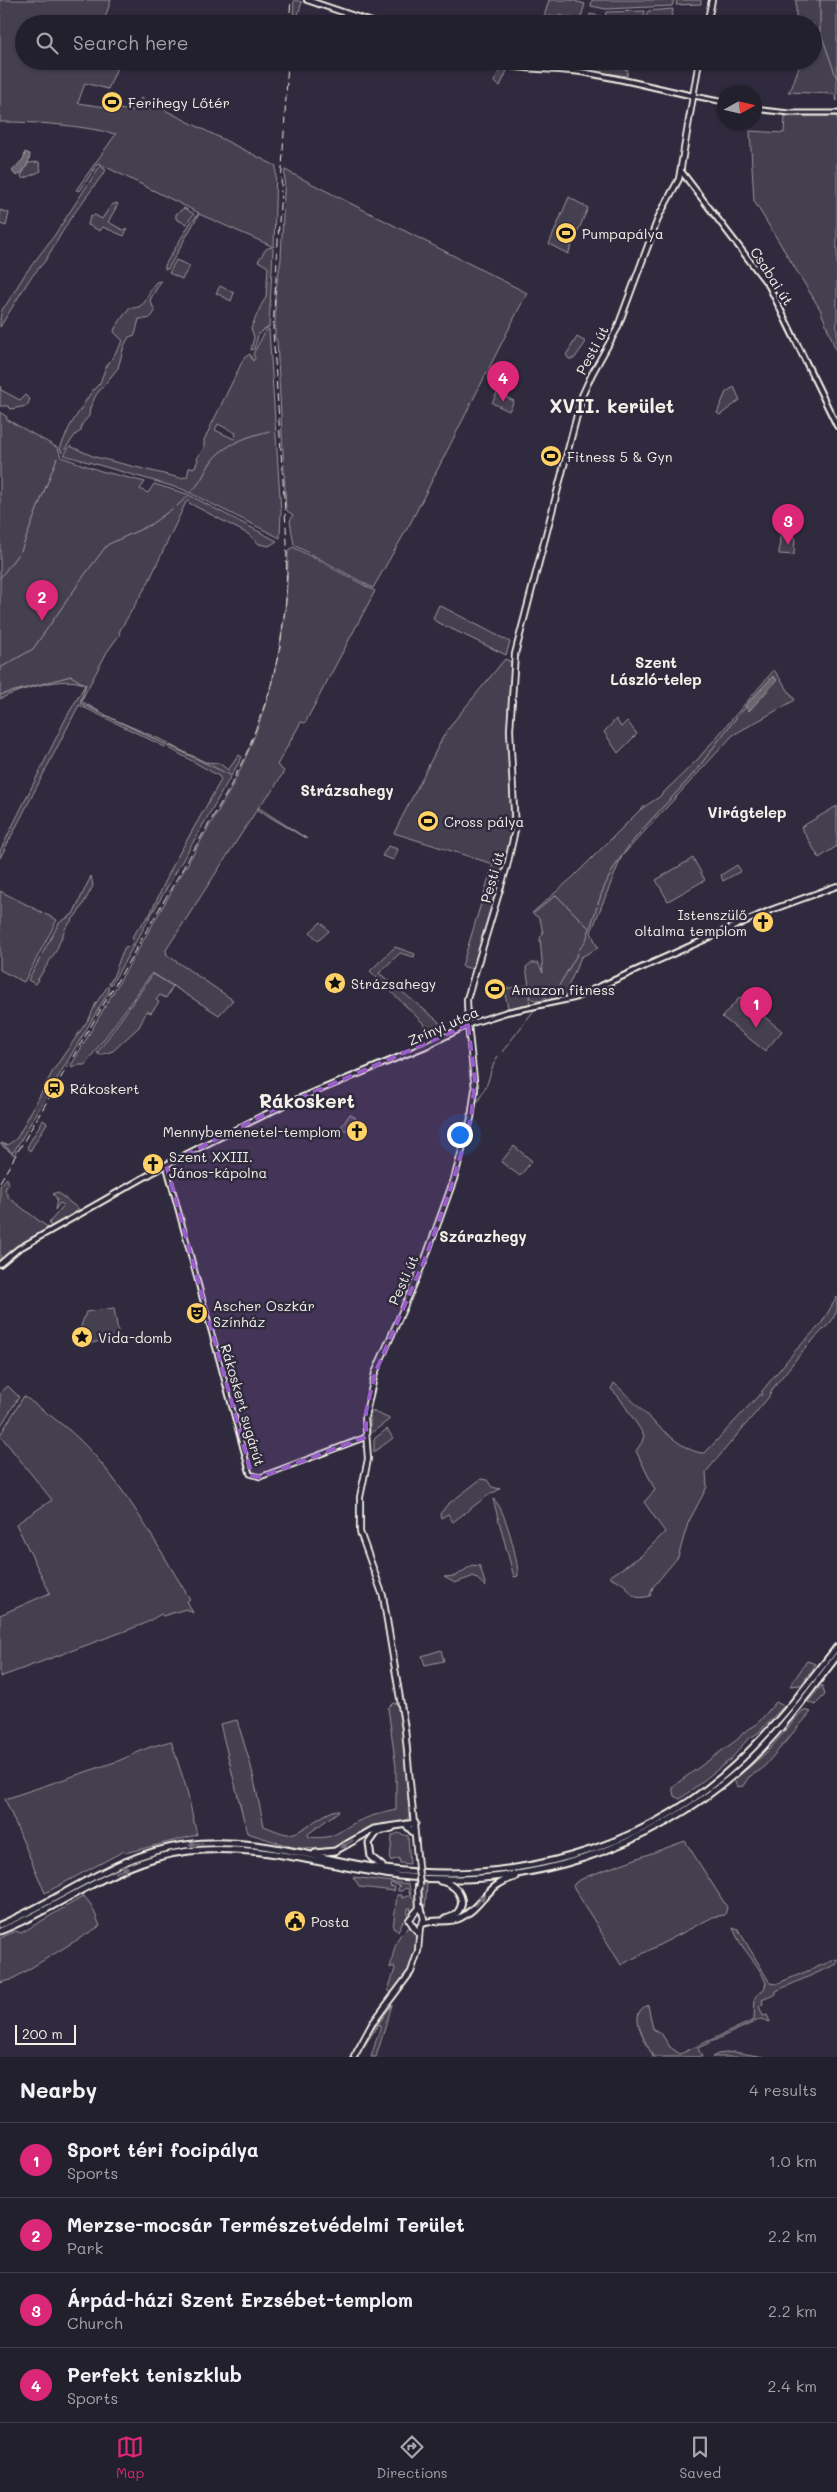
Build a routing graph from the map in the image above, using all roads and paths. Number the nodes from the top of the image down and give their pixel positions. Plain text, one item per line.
1 (307, 0) edge
2 (712, 0) edge
3 (351, 15) edge
4 (709, 15) edge
5 (551, 70) edge
6 (698, 70) edge
7 (694, 96) junction
8 (717, 101) edge
9 (762, 110) edge
10 (837, 113) edge
11 (683, 161) junction
12 (681, 171) junction
13 (681, 176) junction
14 (687, 181) junction
15 (674, 187) junction
16 (837, 426) edge
17 (837, 886) edge
18 (468, 1024) junction
19 (166, 1165) junction
20 (0, 1264) edge
21 (366, 1437) junction
22 (837, 1647) edge
23 (837, 1656) edge
24 (683, 1808) junction
25 (670, 1816) junction
26 (412, 1823) junction
27 (413, 1832) joint
28 (300, 1853) junction
29 (417, 1867) junction
30 (397, 1870) junction
31 (531, 1872) junction
32 (432, 1879) junction
33 (419, 1886) junction
34 (416, 1912) junction
35 (422, 1916) junction
36 (0, 1925) edge
37 (421, 1925) junction
38 (414, 1927) junction
39 (0, 1931) edge
40 (419, 1939) junction
41 (354, 2057) edge

1 - 3 main road
2 - 4 main road
5 - 7 main road
6 - 7 main road, Pesti út
7 - 8 street
7 - 11 main road, Pesti út
9 - 10 street
11 - 12 main road, Pesti út
11 - 14 main road, Csabai út
12 - 13 main road, Pesti út
12 - 15 main road, Pesti út
13 - 14 main road, Csabai út
13 - 15 main road, Pesti út
14 - 16 main road, Csabai út
15 - 18 main road, Pesti út
17 - 18 main road, Zrínyi utca
18 - 19 main road, Zrínyi utca
18 - 21 main road, Pesti út
19 - 20 main road, Zrínyi utca
19 - 21 street, Rákoskert sugárút
21 - 26 main road, Pesti út
22 - 24 highway
23 - 24 highway
24 - 25 highway
25 - 30 highway
25 - 31 highway
26 - 27 highway
26 -> 28 highway
26 - 29 main road, Pesti út
26 - 30 highway
27 - 29 main road
28 - 30 highway
28 -> 36 highway
29 - 33 main road, bridge
31 - 32 highway
37 -> 31 highway
32 - 35 highway
39 -> 32 highway
33 - 34 main road
33 - 35 main road
34 - 35 main road
34 - 38 main road
35 - 37 main road
37 - 38 main road
37 - 40 main road
38 - 40 main road
40 - 41 main road

